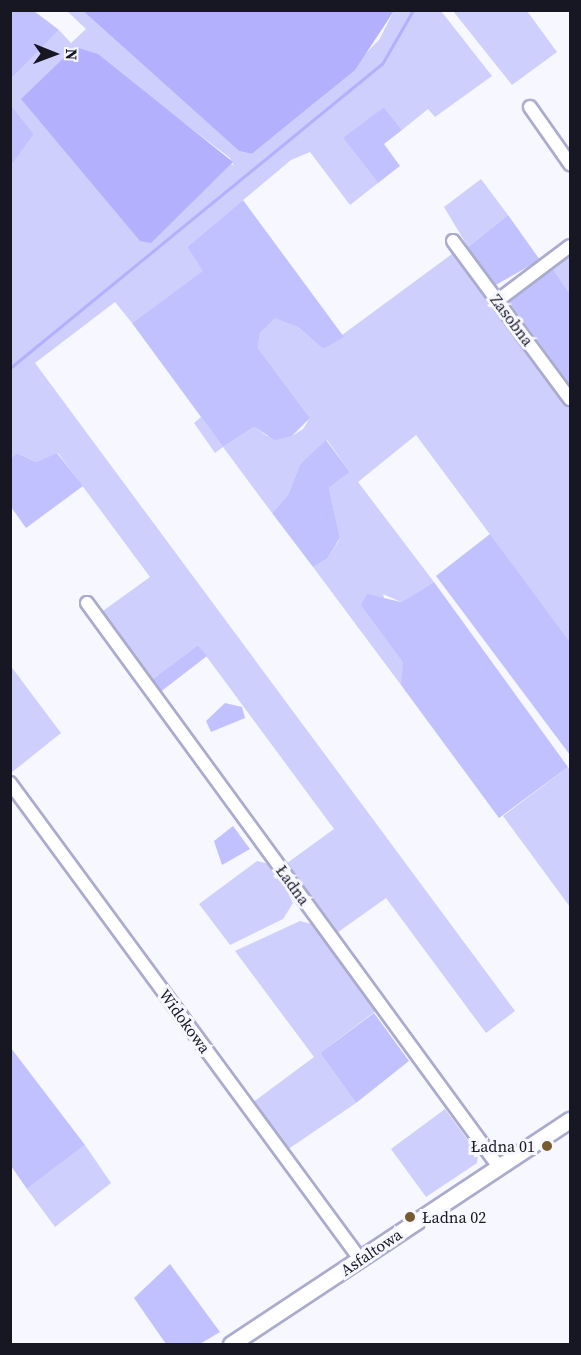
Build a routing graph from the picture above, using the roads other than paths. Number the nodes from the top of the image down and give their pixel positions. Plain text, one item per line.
1 (530, 107) dead end
2 (570, 165) edge
3 (453, 241) dead end
4 (570, 246) edge
5 (497, 301) junction
6 (570, 399) edge
7 (87, 603) dead end
8 (10, 783) edge
9 (570, 1120) edge
10 (499, 1167) junction
11 (360, 1259) junction
12 (231, 1344) edge

1 - 2 street
3 - 5 street, Zasobna
4 - 5 street
5 - 6 street, Zasobna
7 - 10 street, Ładna
8 - 11 street, Widokowa
9 - 10 street, Asfaltowa
10 - 11 street, Asfaltowa
11 - 12 street, Asfaltowa

